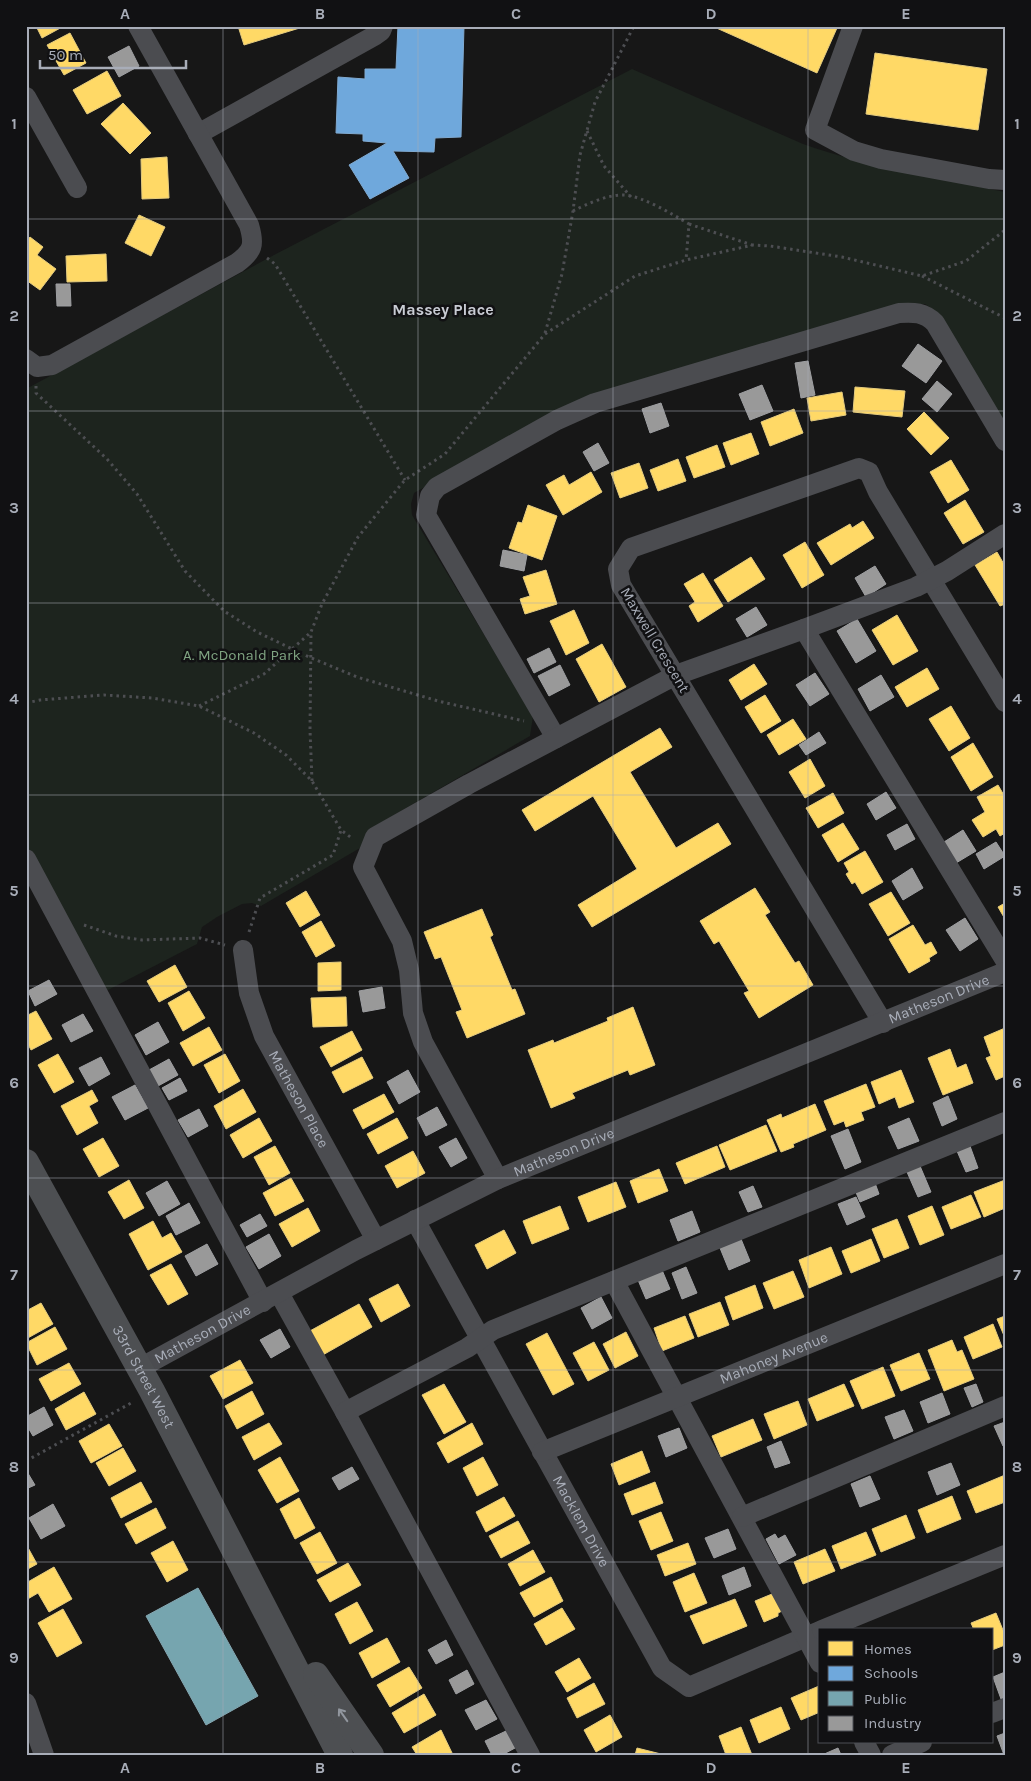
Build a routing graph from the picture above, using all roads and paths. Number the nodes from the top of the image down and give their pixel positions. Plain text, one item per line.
1 (138, 26) edge
2 (384, 26) edge
3 (634, 26) edge
4 (853, 26) edge
5 (26, 97) edge
6 (586, 131) junction
7 (198, 134) junction
8 (1005, 180) edge
9 (77, 188) dead end
10 (632, 197) junction
11 (573, 211) junction
12 (688, 224) junction
13 (753, 245) dead end
14 (252, 247) junction
15 (686, 260) dead end
16 (922, 276) dead end
17 (1005, 318) edge
18 (545, 334) dead end
19 (32, 363) edge
20 (1005, 441) edge
21 (405, 480) dead end
22 (1005, 534) edge
23 (931, 579) junction
24 (804, 629) junction
25 (311, 632) dead end
26 (293, 648) junction
27 (676, 675) junction
28 (26, 702) edge
29 (1005, 702) edge
30 (199, 706) junction
31 (553, 732) junction
32 (341, 830) junction
33 (370, 851) junction
34 (26, 859) edge
35 (56, 916) junction
36 (243, 950) junction
37 (1005, 960) edge
38 (1005, 972) edge
39 (883, 1023) junction
40 (1005, 1122) edge
41 (26, 1162) edge
42 (498, 1180) junction
43 (415, 1220) junction
44 (376, 1240) junction
45 (1005, 1264) edge
46 (614, 1281) junction
47 (271, 1298) junction
48 (480, 1339) junction
49 (140, 1368) junction
50 (152, 1391) junction
51 (676, 1398) junction
52 (1005, 1406) edge
53 (345, 1412) junction
54 (542, 1452) junction
55 (26, 1461) edge
56 (742, 1517) junction
57 (1005, 1555) edge
58 (258, 1593) junction
59 (826, 1628) edge
60 (816, 1632) edge
61 (818, 1648) edge
62 (26, 1703) edge
63 (917, 1744) edge
64 (44, 1755) edge
65 (340, 1755) edge
66 (371, 1755) edge
67 (530, 1755) edge
68 (892, 1755) edge

1 - 7 street
2 - 7 street
3 - 6 path
4 - 8 street
5 - 9 street
6 - 10 path
6 - 11 path
7 - 14 street
10 - 11 path
10 - 12 path
11 - 18 path
12 - 13 path
12 - 15 path
14 - 19 street
14 - 21 path
16 - 17 path
19 - 26 path
20 - 31 street
22 - 23 street
23 - 24 street
23 - 27 street, Maxwell Crescent
23 - 29 street, Maxwell Crescent
24 - 27 street
24 - 37 street
25 - 26 path
26 - 30 path
26 - 31 path
27 - 31 street
27 - 39 street, Maxwell Crescent
28 - 30 path
30 - 32 path
31 - 33 street
32 - 33 path
32 - 36 path
33 - 42 street
34 - 35 street
35 - 36 path
35 - 47 street
36 - 44 street, Matheson Place
38 - 39 street, Matheson Drive
39 - 42 street, Matheson Drive
40 - 46 street
41 - 49 main road, 33rd Street West
42 - 43 street, Matheson Drive
43 - 44 street, Matheson Drive
43 - 48 street, Macklem Drive
44 - 47 street, Matheson Drive
45 - 51 street, Mahoney Avenue
46 - 48 street
46 - 51 street
47 - 49 street, Matheson Drive
47 - 53 street
48 - 53 street
48 - 54 street, Macklem Drive
49 - 50 main road, 33rd Street West
50 - 55 path
50 - 58 main road, 33rd Street West
51 - 54 street, Mahoney Avenue
51 - 56 street
52 - 56 street
53 - 67 street
54 - 60 street, Macklem Drive
56 - 60 street
57 - 59 street, Macklem Drive
58 - 65 main road, 33rd Street West
66 -> 58 main road, 33rd Street West
60 - 61 street
62 - 64 street
63 - 68 street

